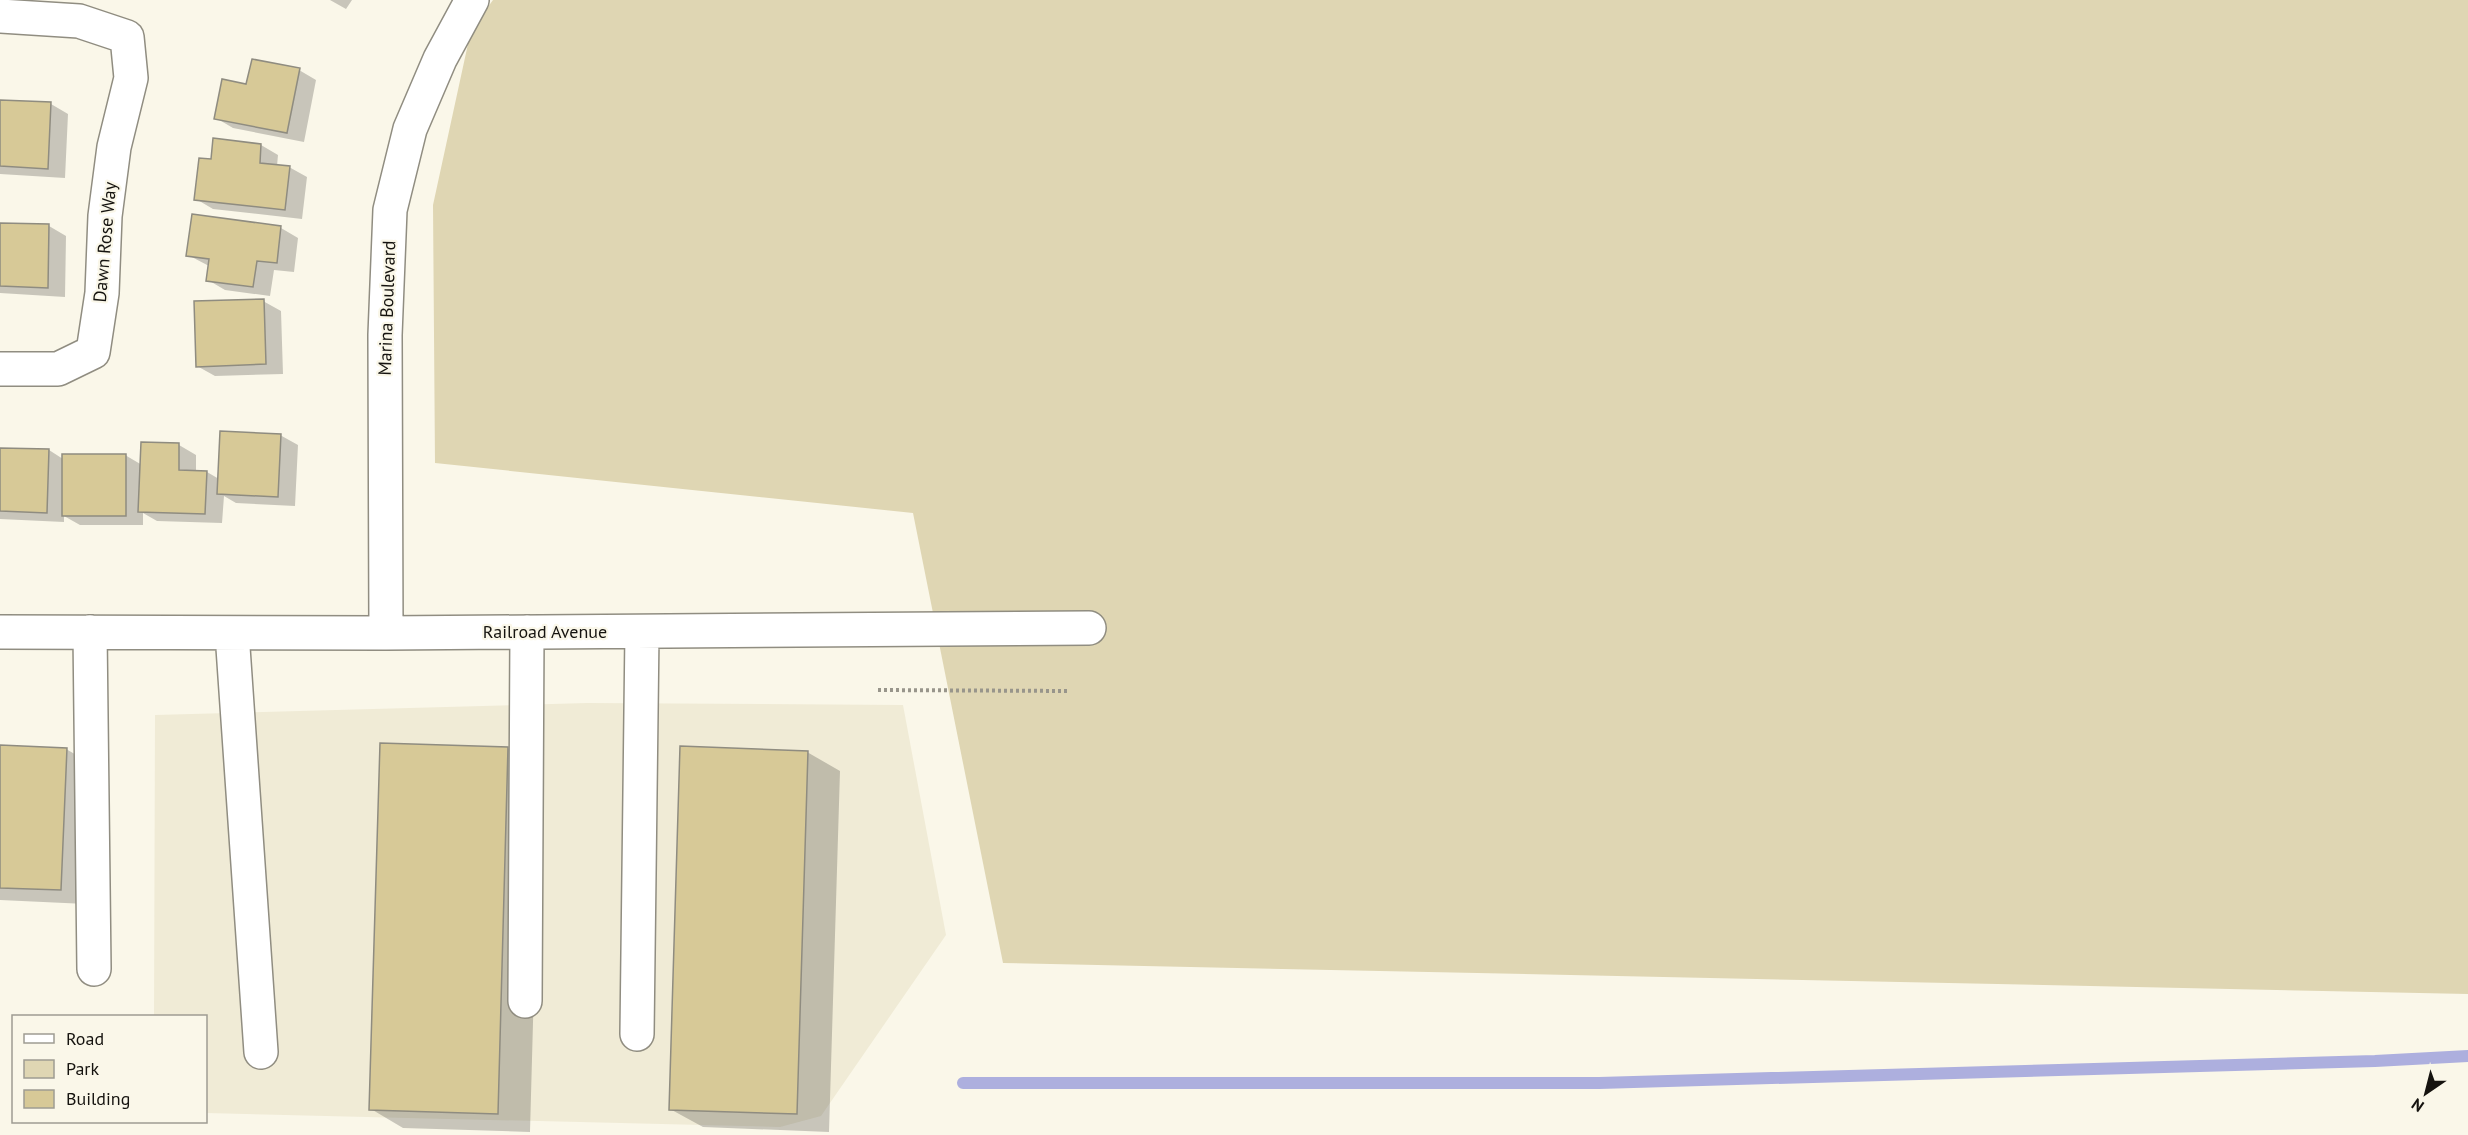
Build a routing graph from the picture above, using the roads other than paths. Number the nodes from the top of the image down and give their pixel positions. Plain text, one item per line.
1 (472, 0) edge
2 (0, 16) edge
3 (0, 369) edge
4 (1089, 628) dead end
5 (0, 632) edge
6 (90, 632) junction
7 (526, 632) junction
8 (642, 632) junction
9 (232, 633) junction
10 (386, 633) junction
11 (94, 969) dead end
12 (525, 1001) dead end
13 (637, 1034) dead end
14 (261, 1052) dead end

1 - 10 street, Marina Boulevard
2 - 3 street, Dawn Rose Way
4 - 8 street, Railroad Avenue
5 - 6 street, Railroad Avenue
6 - 9 street, Railroad Avenue
6 - 11 street
7 - 8 street, Railroad Avenue
7 - 10 street, Railroad Avenue
7 - 12 street
8 - 13 street
9 - 10 street, Railroad Avenue
9 - 14 street

